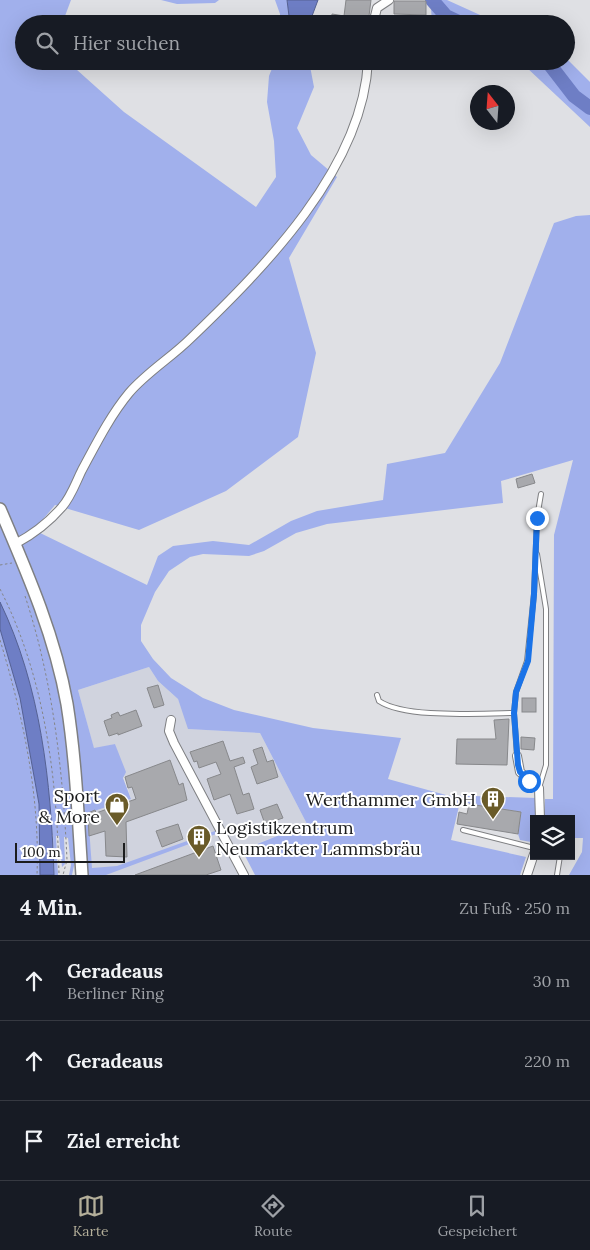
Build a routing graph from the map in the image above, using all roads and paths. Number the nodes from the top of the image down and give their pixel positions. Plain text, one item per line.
1 (389, 0) edge
2 (375, 15) edge
3 (367, 70) edge
4 (541, 494) dead end
5 (0, 509) edge
6 (16, 544) junction
7 (536, 545) junction
8 (13, 563) dead end
9 (0, 565) edge
10 (0, 589) edge
11 (25, 597) dead end
12 (0, 640) edge
13 (377, 695) dead end
14 (514, 713) junction
15 (171, 720) dead end
16 (517, 756) joint
17 (539, 788) junction
18 (540, 815) edge
19 (463, 830) dead end
20 (530, 847) edge
21 (532, 860) edge
22 (559, 860) edge
23 (65, 871) junction
24 (37, 875) edge
25 (59, 875) edge
26 (63, 875) edge
27 (67, 875) edge
28 (82, 875) edge
29 (244, 875) edge
30 (527, 875) edge
31 (557, 875) edge

1 - 2 street
3 - 6 street
4 - 7 lane
5 - 6 main road
6 - 28 main road
7 - 14 lane
7 - 17 lane
8 - 9 path
10 - 25 path
11 - 23 path
12 - 24 path
13 - 14 lane
14 - 16 lane
15 - 29 street
16 - 17 street
17 - 18 street
19 - 20 lane
21 - 30 street
22 - 31 lane
23 - 26 path
23 - 27 path

